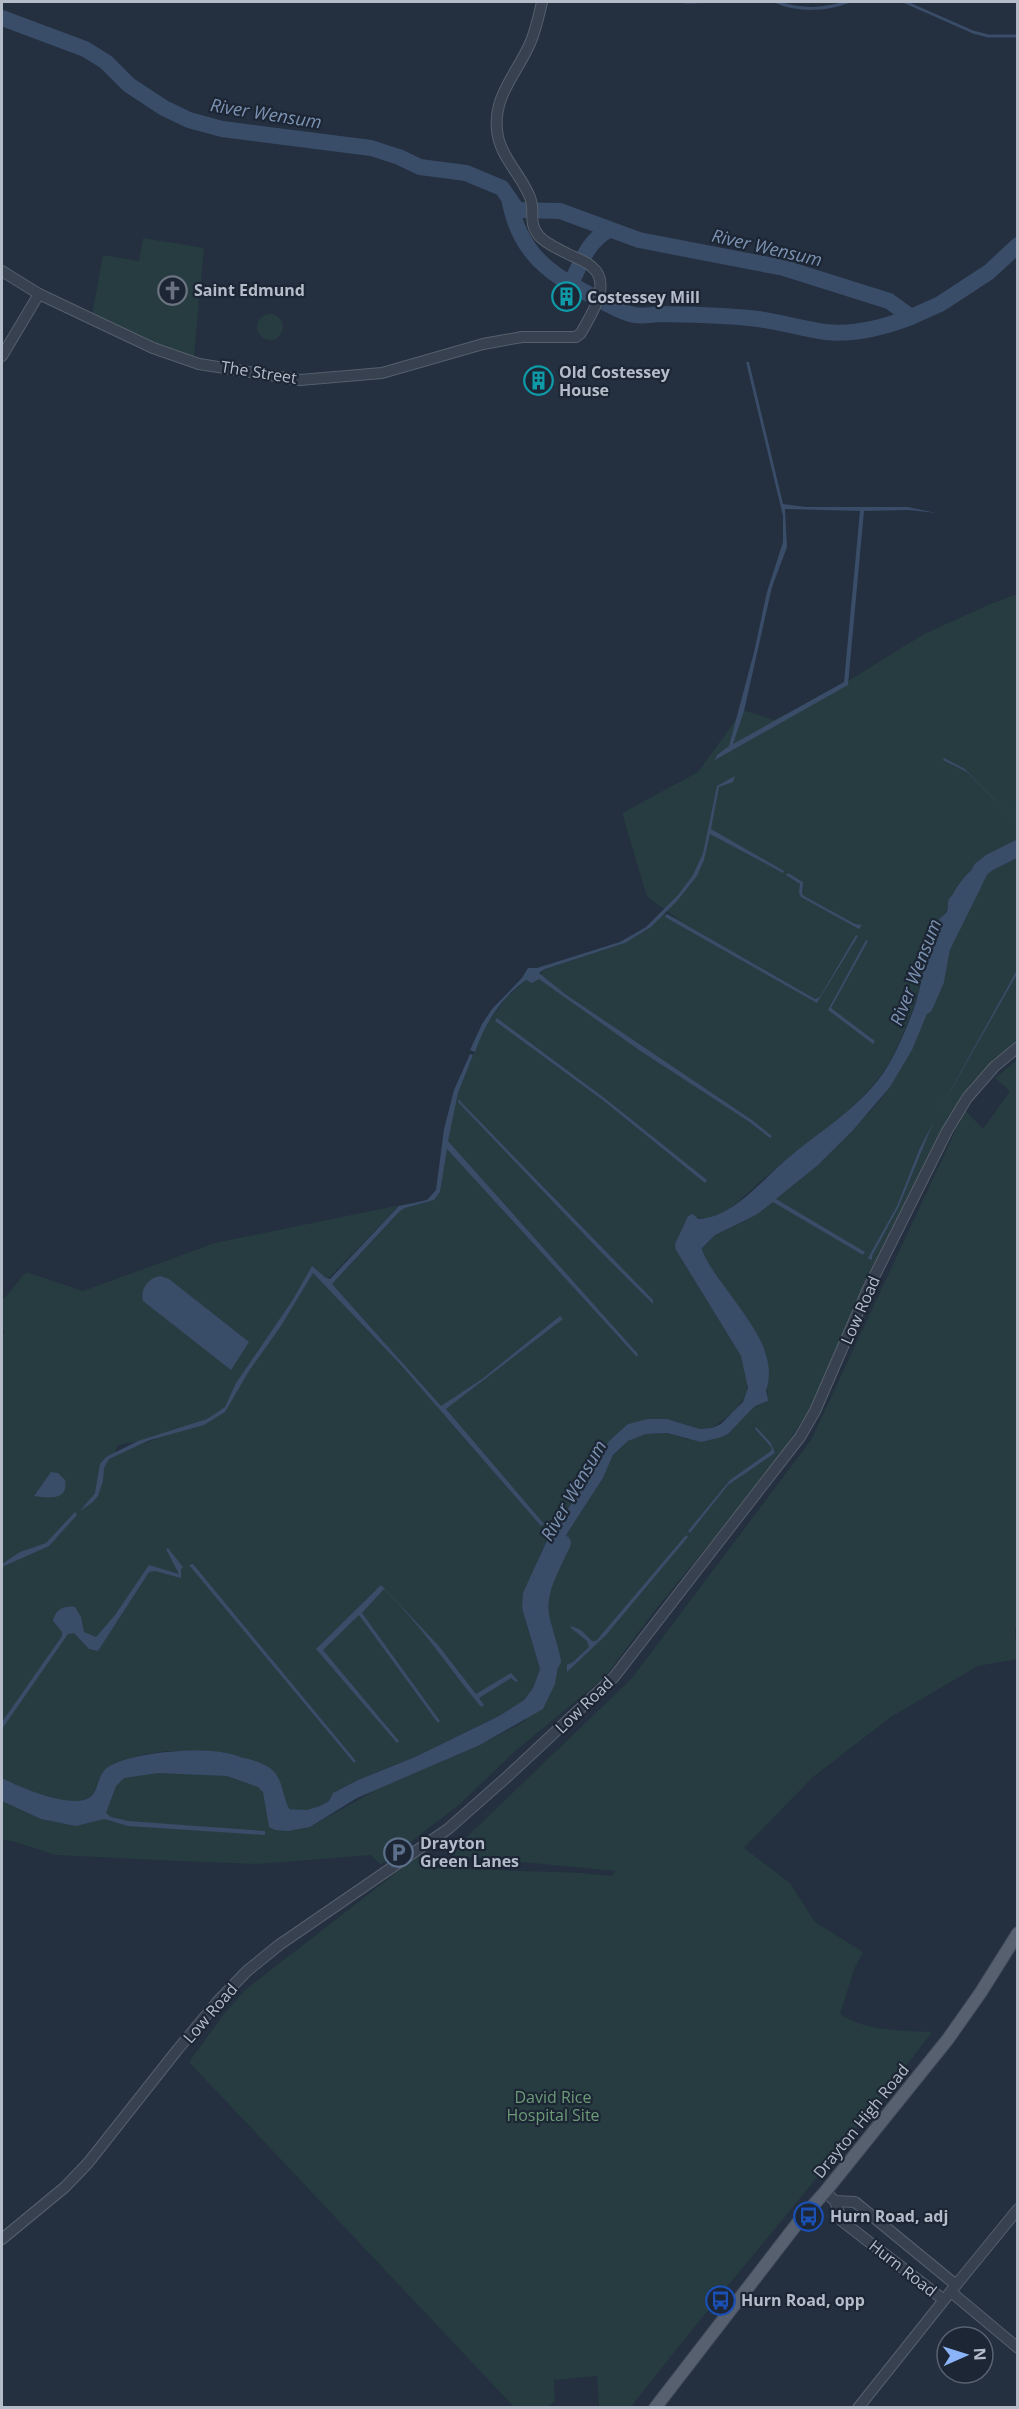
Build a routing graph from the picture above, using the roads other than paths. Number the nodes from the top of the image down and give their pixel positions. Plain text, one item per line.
1 (542, 2) edge
2 (2, 271) edge
3 (39, 294) junction
4 (2, 356) edge
5 (1017, 1047) edge
6 (1017, 1933) edge
7 (825, 2192) junction
8 (836, 2201) junction
9 (1017, 2209) edge
10 (2, 2239) edge
11 (950, 2292) junction
12 (1017, 2348) edge
13 (655, 2408) edge
14 (858, 2408) edge

1 - 3 street, The Street
2 - 3 street, The Street
3 - 4 street
5 - 10 street, Low Road
6 - 7 main road, Drayton High Road
7 - 8 street, Hurn Road
7 - 13 main road, Drayton High Road
8 - 11 street, Hurn Road
8 - 11 street, Hurn Road
9 - 11 street
11 - 12 street, Hurn Road
11 - 14 street

